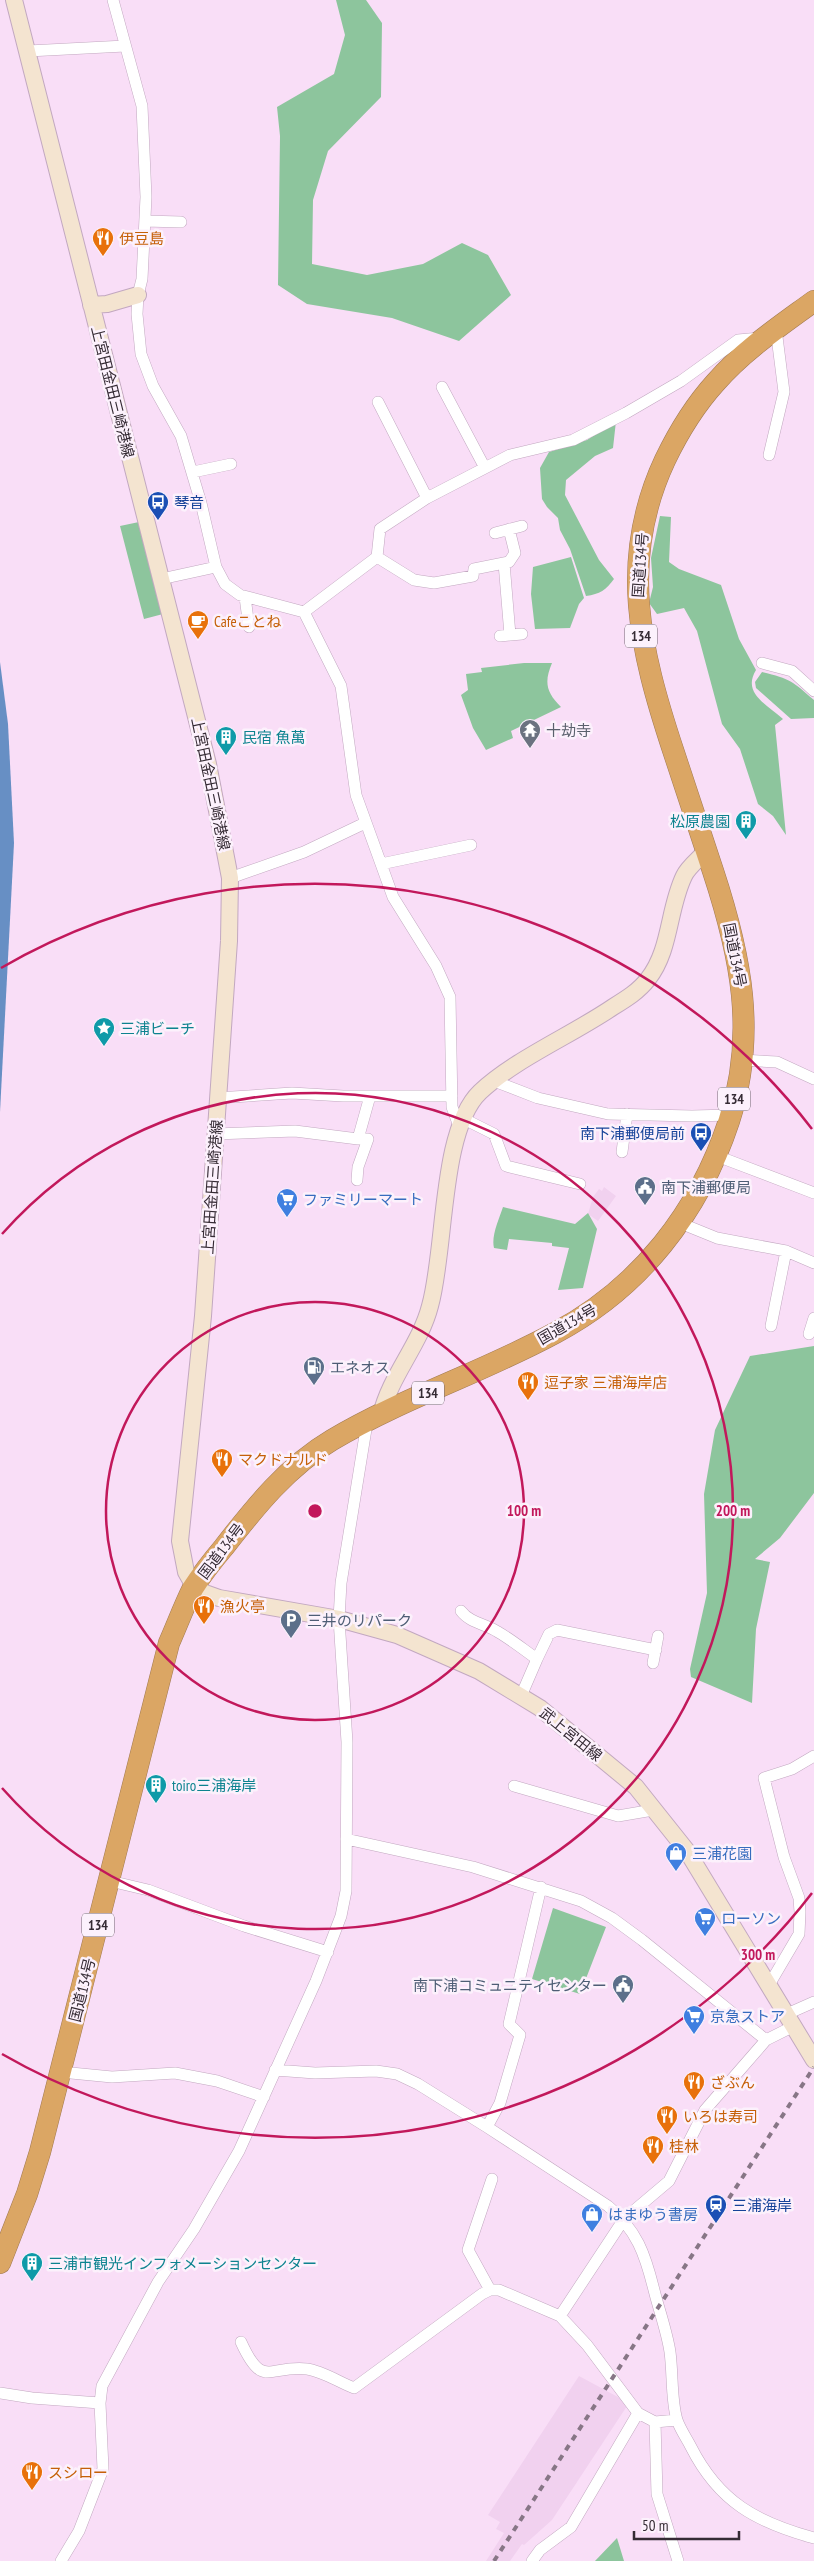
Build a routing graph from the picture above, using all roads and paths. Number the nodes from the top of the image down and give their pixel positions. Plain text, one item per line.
1 (14, 0) edge
2 (113, 0) edge
3 (125, 46) junction
4 (28, 51) junction
5 (145, 221) junction
6 (181, 222) dead end
7 (138, 295) junction
8 (814, 300) edge
9 (91, 305) junction
10 (771, 333) junction
11 (442, 387) dead end
12 (378, 402) dead end
13 (769, 455) dead end
14 (231, 464) dead end
15 (485, 468) junction
16 (192, 472) junction
17 (427, 498) junction
18 (522, 526) dead end
19 (509, 530) junction
20 (495, 533) dead end
21 (377, 557) junction
22 (504, 563) junction
23 (216, 567) junction
24 (161, 579) junction
25 (245, 597) junction
26 (304, 612) junction
27 (249, 627) dead end
28 (510, 635) dead end
29 (762, 663) dead end
30 (814, 691) edge
31 (365, 822) junction
32 (471, 845) dead end
33 (457, 848) junction
34 (706, 851) junction
35 (459, 860) dead end
36 (381, 864) junction
37 (230, 878) junction
38 (742, 1060) junction
39 (814, 1079) edge
40 (494, 1080) junction
41 (370, 1096) junction
42 (452, 1096) junction
43 (217, 1098) junction
44 (627, 1114) junction
45 (731, 1114) junction
46 (461, 1122) junction
47 (215, 1134) junction
48 (358, 1139) junction
49 (622, 1152) dead end
50 (716, 1156) junction
51 (565, 1168) dead end
52 (357, 1180) dead end
53 (562, 1180) junction
54 (580, 1184) dead end
55 (814, 1193) edge
56 (680, 1223) junction
57 (786, 1251) junction
58 (814, 1263) edge
59 (814, 1318) edge
60 (772, 1326) dead end
61 (809, 1334) dead end
62 (374, 1419) junction
63 (194, 1586) junction
64 (461, 1611) dead end
65 (339, 1618) junction
66 (658, 1636) dead end
67 (656, 1650) junction
68 (537, 1659) junction
69 (653, 1663) dead end
70 (521, 1696) junction
71 (814, 1756) edge
72 (514, 1786) dead end
73 (653, 1810) junction
74 (346, 1839) junction
75 (110, 1880) junction
76 (541, 1887) junction
77 (328, 1952) junction
78 (769, 1985) junction
79 (814, 2002) edge
80 (791, 2020) junction
81 (766, 2040) junction
82 (814, 2060) edge
83 (275, 2070) junction
84 (61, 2072) junction
85 (264, 2097) junction
86 (487, 2127) junction
87 (492, 2179) dead end
88 (624, 2219) junction
89 (0, 2263) edge
90 (490, 2290) junction
91 (560, 2316) junction
92 (241, 2342) dead end
93 (0, 2393) edge
94 (100, 2403) junction
95 (638, 2413) junction
96 (677, 2420) junction
97 (655, 2422) junction
98 (814, 2538) edge
99 (61, 2561) edge
100 (532, 2561) edge
101 (678, 2561) edge

1 - 4 main road, 上宮田金田三崎港線
2 - 3 street
3 - 4 street
3 - 5 street
4 - 9 main road, 上宮田金田三崎港線
5 - 6 street
5 - 7 street
7 - 9 main road
7 - 16 street
8 - 10 highway, 国道134号 / 134
9 - 24 main road, 上宮田金田三崎港線
10 - 13 street
10 - 15 street
10 - 34 highway, 国道134号 / 134
11 - 15 street
12 - 17 street
14 - 16 street
15 - 17 street
16 - 23 street
17 - 21 street
18 - 19 street
19 - 20 street
19 - 22 street
21 - 22 street
21 - 26 street
22 - 28 street
23 - 24 street
23 - 25 street
24 - 37 main road, 上宮田金田三崎港線
25 - 26 street
25 - 27 street
26 - 31 street
29 - 30 street
31 - 36 street
31 - 37 street
32 - 33 street
33 - 35 street
33 - 36 street
34 - 38 highway, 国道134号 / 134
34 - 40 main road
36 - 42 street
37 - 43 main road, 上宮田金田三崎港線
38 - 39 street
38 - 45 highway, 国道134号 / 134
40 - 44 street
40 - 46 main road
41 - 42 street
41 - 43 street
41 - 48 street
42 - 46 street
43 - 47 main road, 上宮田金田三崎港線
44 - 45 street
44 - 49 street
45 - 50 highway, 国道134号 / 134
46 - 53 street
46 - 62 main road
47 - 48 street
47 - 63 main road, 上宮田金田三崎港線
48 - 52 street
50 - 55 street
50 - 56 highway, 国道134号 / 134
51 - 53 street
53 - 54 street
56 - 57 street
56 - 62 highway, 国道134号 / 134
57 - 58 street
57 - 60 street
59 - 61 street
62 - 63 highway, 国道134号 / 134
62 - 65 street
63 - 65 main road, 武上宮田線
63 - 75 highway, 国道134号 / 134
64 - 68 street
65 - 70 main road, 武上宮田線
65 - 74 street
66 - 67 street
67 - 68 street
67 - 69 street
68 - 70 street
70 - 73 main road, 武上宮田線
71 - 78 street
72 - 73 street
73 - 78 main road, 武上宮田線
74 - 76 street
74 - 77 street
75 - 77 street
75 - 84 highway, 国道134号 / 134
76 - 81 street
76 - 86 street
77 - 83 street
78 - 80 main road, 武上宮田線
79 - 80 street
80 - 81 street
80 - 82 main road, 武上宮田線
81 - 88 street
83 - 85 street
83 - 86 street
84 - 85 street
84 - 89 highway, 国道134号 / 134
85 - 94 street
86 - 88 street
87 - 90 street
88 - 91 street
88 - 96 street
90 - 91 street
90 - 92 street
91 - 95 street
93 - 94 street
94 - 99 street
95 - 97 street
95 - 100 street
96 - 97 street
96 - 98 street
97 - 101 street

